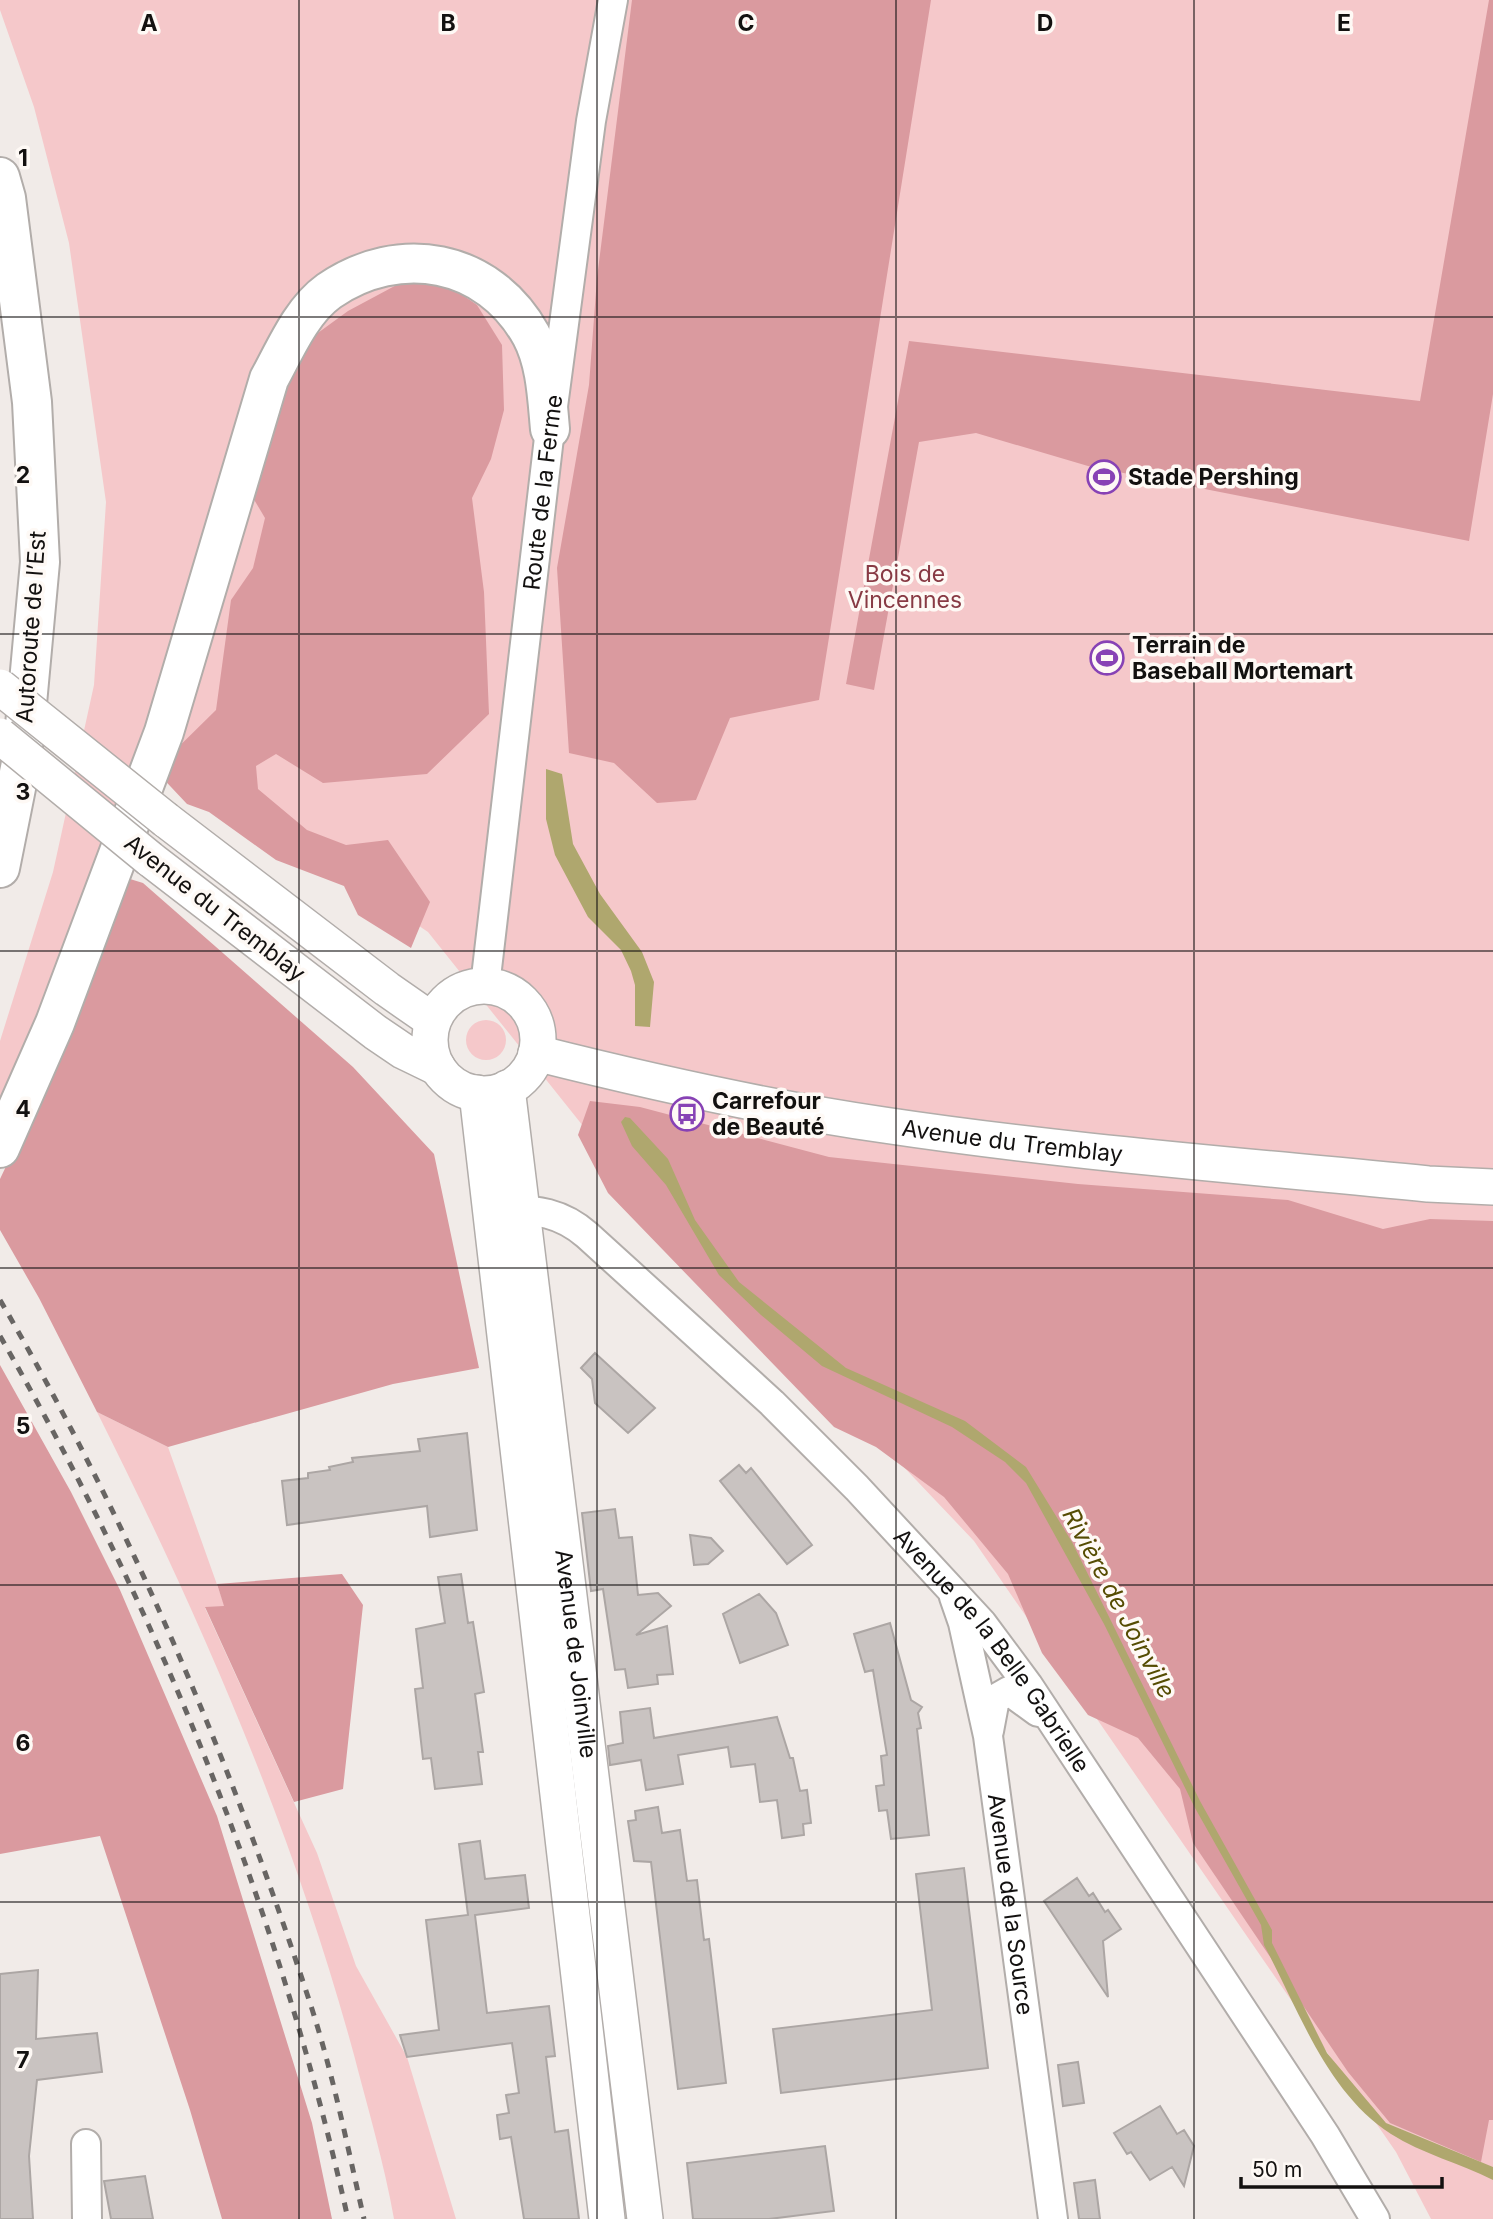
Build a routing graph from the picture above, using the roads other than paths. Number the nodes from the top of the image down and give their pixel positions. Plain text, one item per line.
1 (613, 0) edge
2 (0, 177) edge
3 (550, 429) junction
4 (0, 687) edge
5 (0, 736) edge
6 (0, 868) edge
7 (485, 986) junction
8 (433, 1021) junction
9 (536, 1054) junction
10 (438, 1068) junction
11 (492, 1091) junction
12 (0, 1148) edge
13 (1493, 1187) edge
14 (523, 1209) junction
15 (489, 1210) junction
16 (953, 1594) junction
17 (1050, 1723) junction
18 (988, 1736) junction
19 (86, 2144) dead end
20 (87, 2219) edge
21 (607, 2219) edge
22 (645, 2219) edge
23 (1053, 2219) edge
24 (1375, 2219) edge

1 - 3 street, Route de la Ferme
2 - 6 highway, Autoroute de l’Est
3 - 7 street, Route de la Ferme
3 - 12 highway
4 - 8 main road, Avenue du Tremblay, bridge
5 - 10 main road, Avenue du Tremblay, bridge
7 - 8 main road
7 - 9 main road
8 - 10 main road
9 - 11 main road
9 - 13 main road, Avenue du Tremblay
10 - 11 main road
11 - 14 main road, Avenue de Joinville
11 - 15 main road, Avenue de Joinville
14 - 15 street, Avenue de la Belle Gabrielle
14 - 16 street, Avenue de la Belle Gabrielle
14 - 22 main road, Avenue de Joinville
15 - 21 main road, Avenue de Joinville
16 - 17 street, Avenue de la Belle Gabrielle
16 - 18 street, Avenue de la Source
17 - 18 street
17 - 24 street, Avenue de la Belle Gabrielle
18 - 23 street, Avenue de la Source
19 - 20 street

